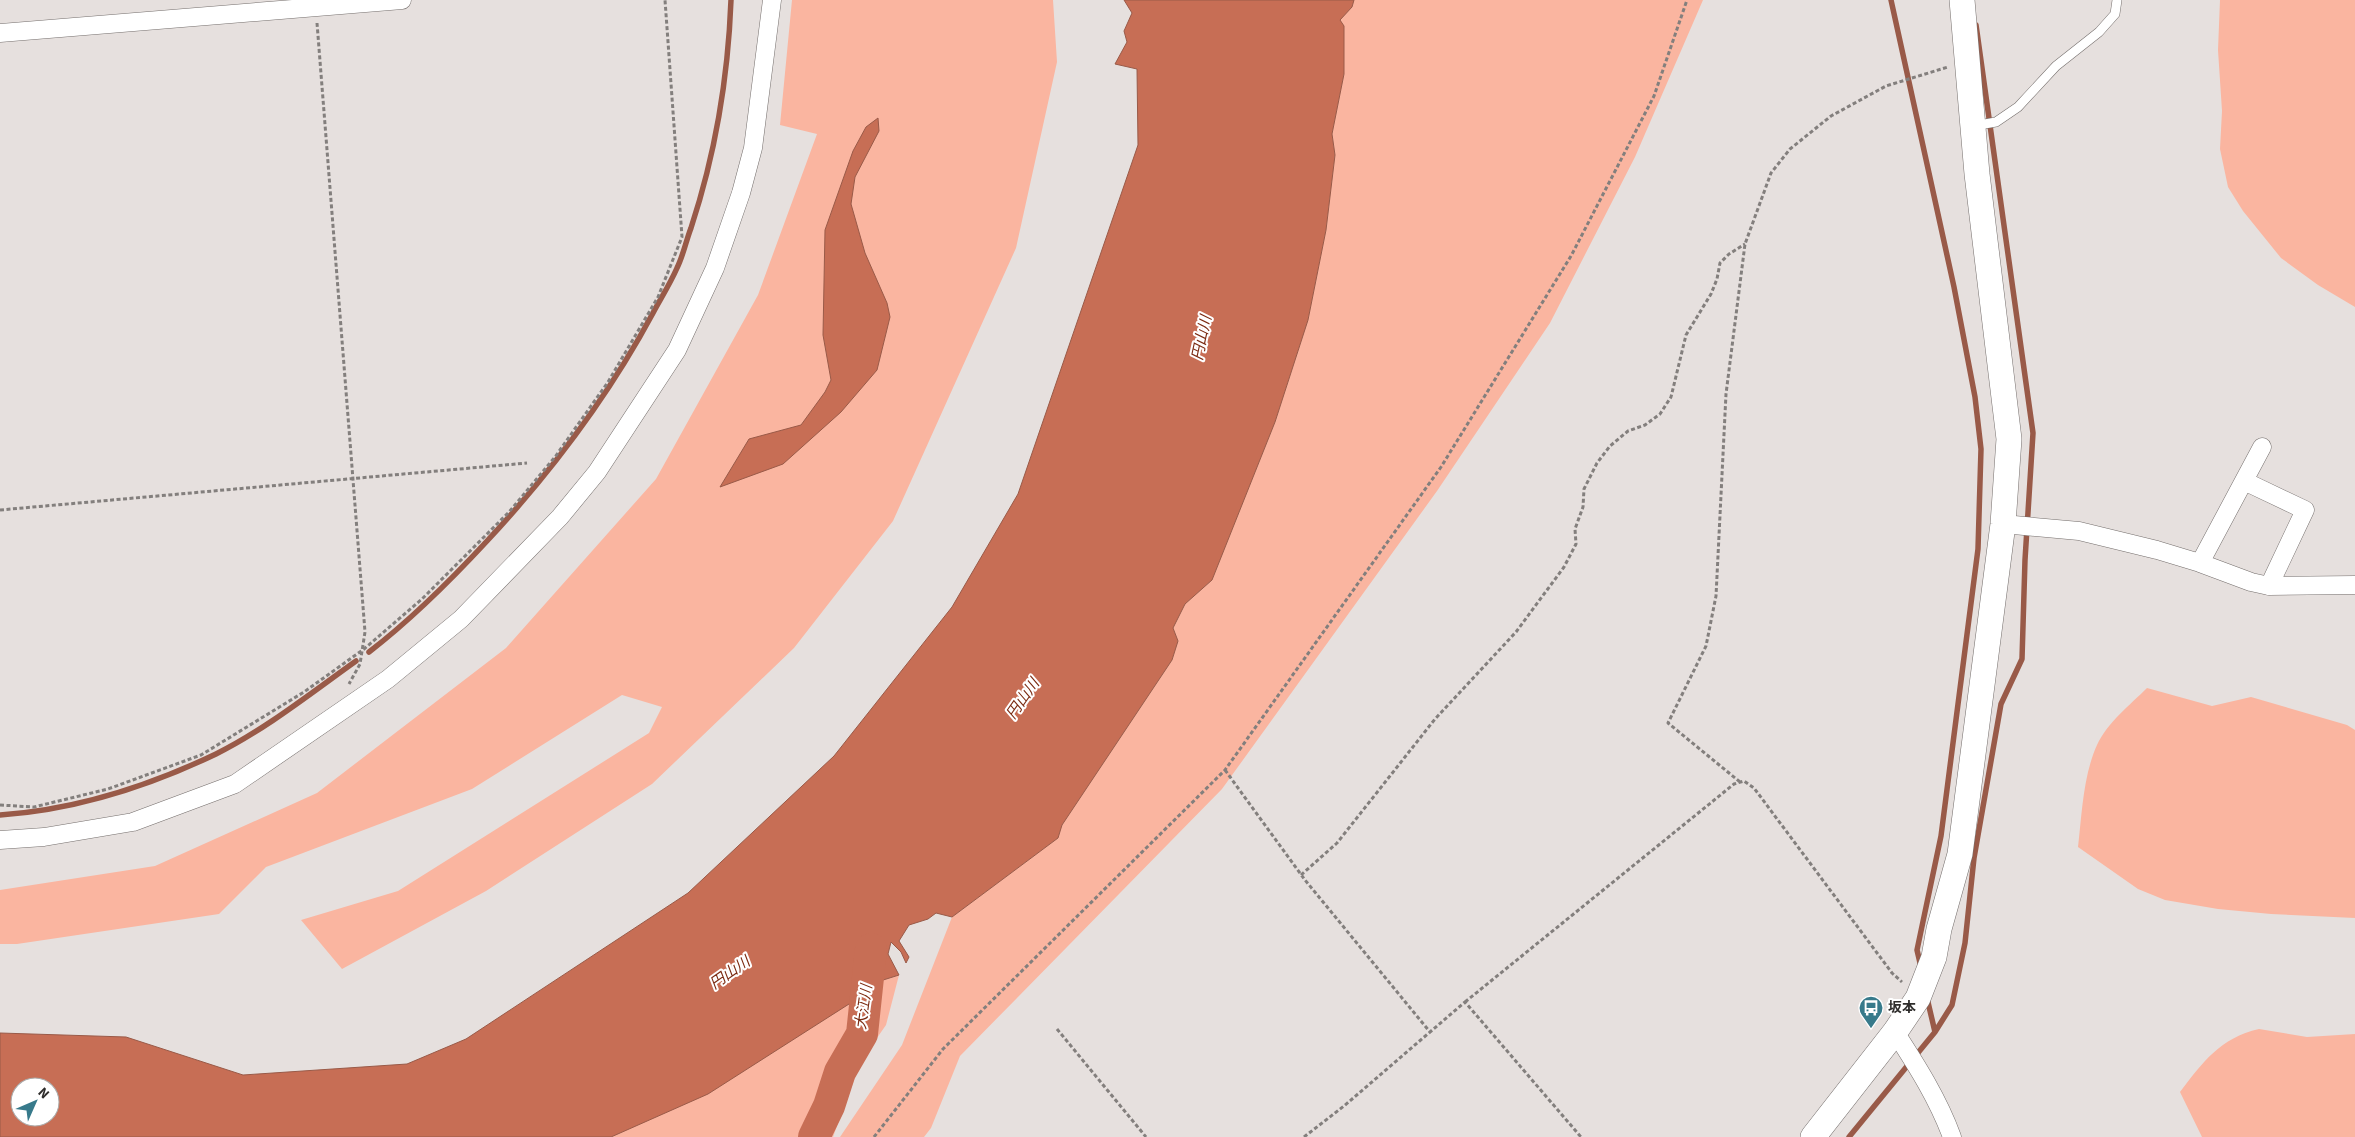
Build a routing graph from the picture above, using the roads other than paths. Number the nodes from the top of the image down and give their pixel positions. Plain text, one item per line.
1 (402, 0) edge
2 (772, 0) edge
3 (1962, 0) edge
4 (2118, 0) edge
5 (316, 4) edge
6 (0, 33) edge
7 (1973, 126) junction
8 (2262, 446) dead end
9 (2244, 481) junction
10 (2003, 524) junction
11 (2200, 563) junction
12 (2355, 585) edge
13 (2269, 586) junction
14 (0, 840) edge
15 (1896, 1032) junction
16 (1813, 1137) edge
17 (1952, 1137) edge

1 - 5 street
2 - 14 street
3 - 7 street
4 - 7 lane
5 - 6 street
7 - 10 street
8 - 9 street
9 - 11 street
9 - 13 street
10 - 11 street
10 - 15 street
11 - 13 street
12 - 13 street
15 - 16 street
15 - 17 street

